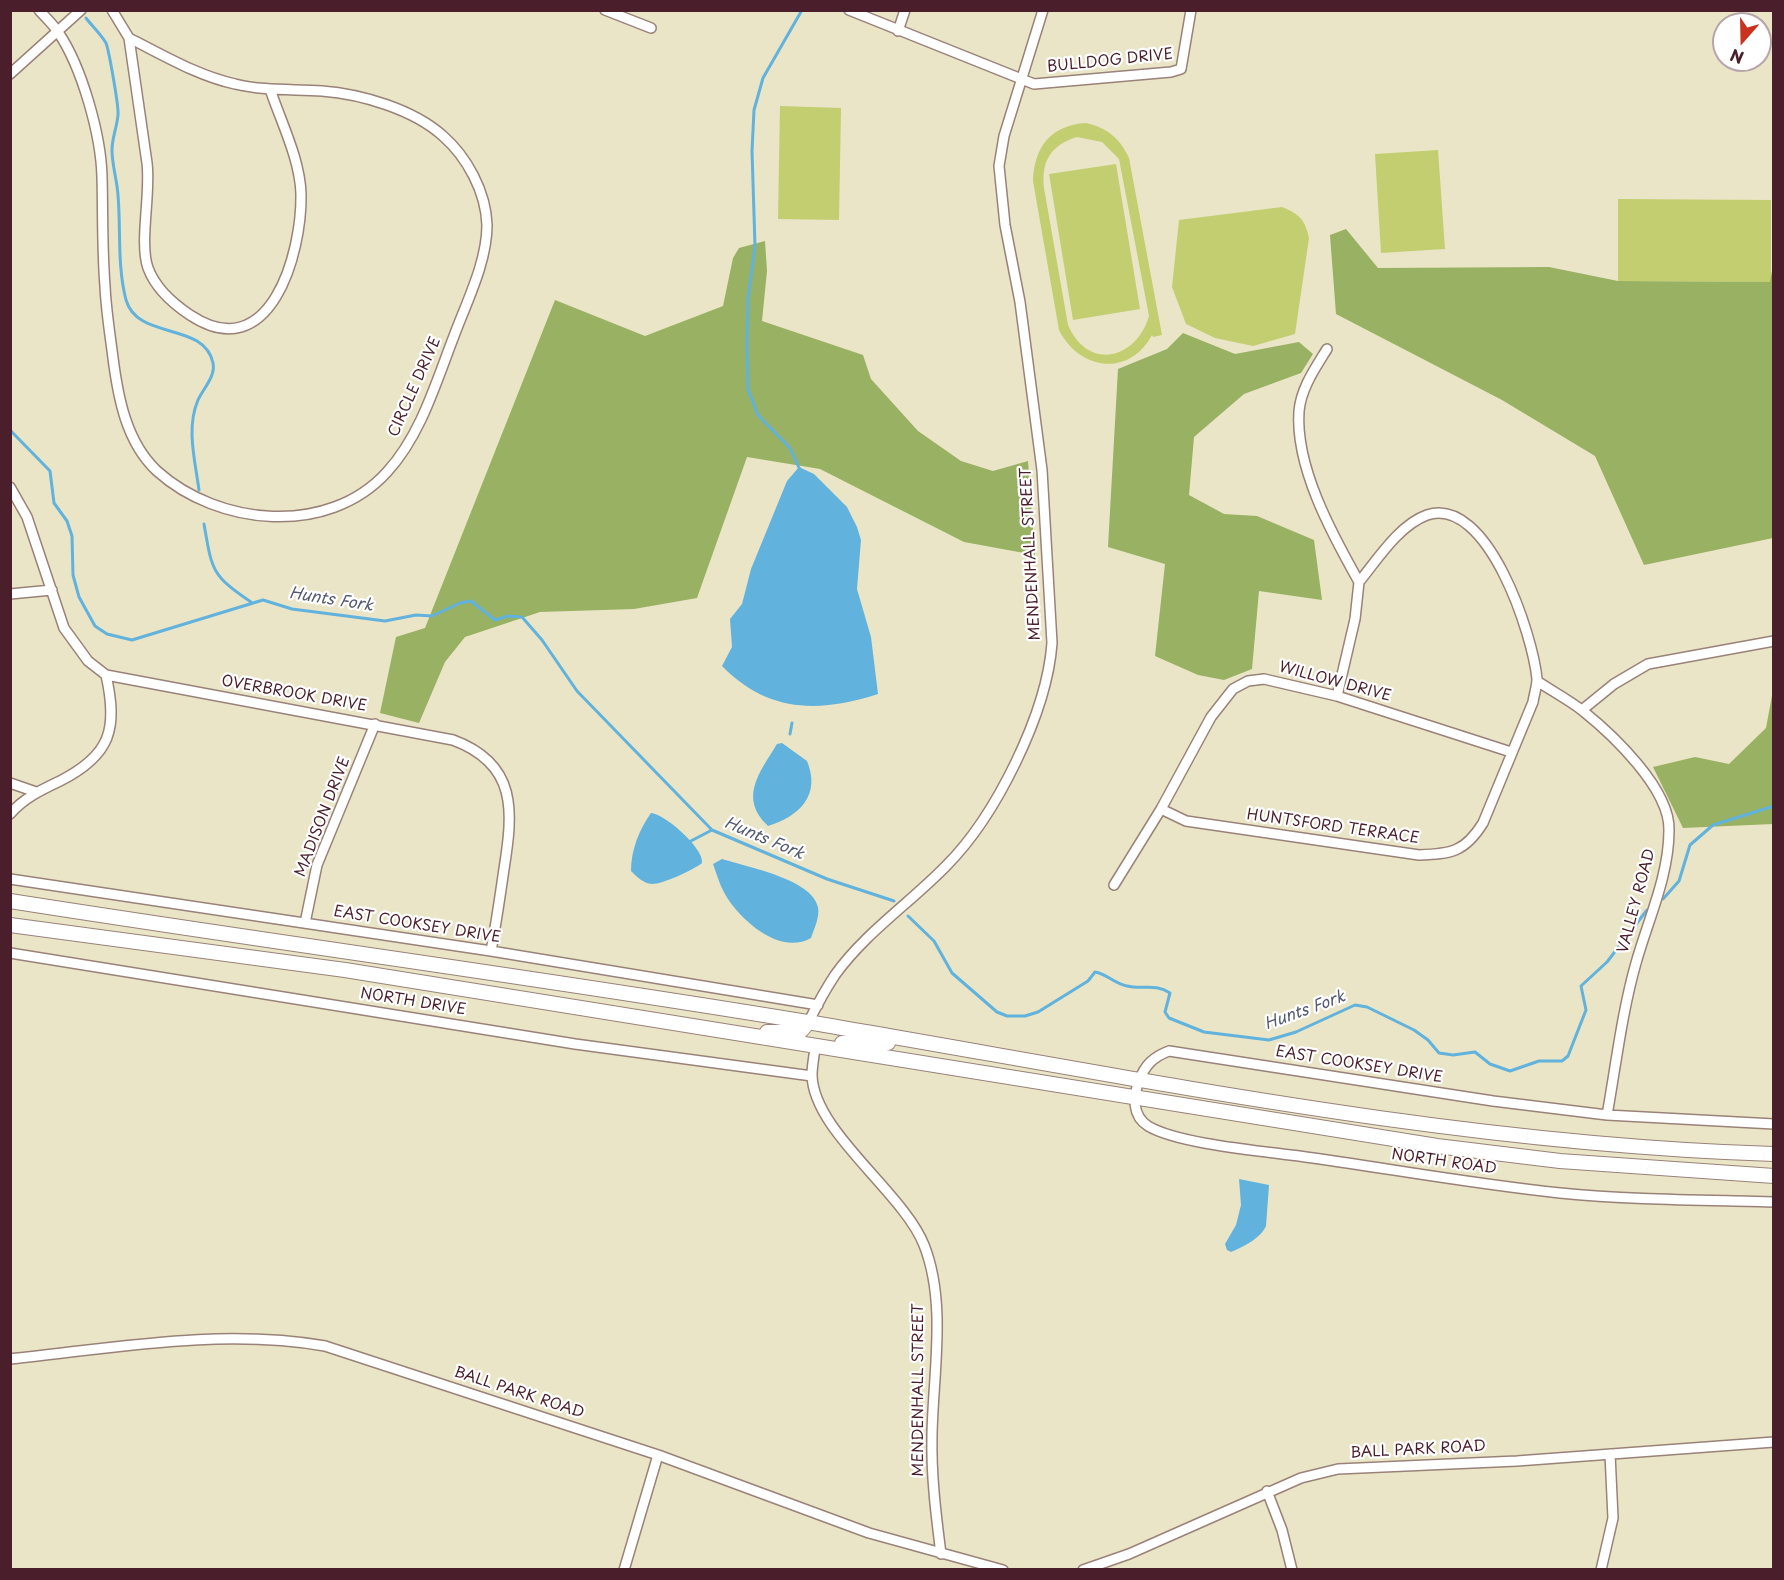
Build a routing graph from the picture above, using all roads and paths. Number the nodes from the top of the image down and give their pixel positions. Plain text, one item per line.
1 (39, 10) edge
2 (81, 10) edge
3 (112, 10) edge
4 (605, 10) edge
5 (849, 10) edge
6 (905, 10) edge
7 (1043, 10) edge
8 (1191, 10) edge
9 (651, 28) dead end
10 (58, 31) junction
11 (898, 31) junction
12 (129, 38) junction
13 (10, 74) edge
14 (1020, 79) junction
15 (270, 89) junction
16 (1327, 349) dead end
17 (10, 486) edge
18 (1359, 582) junction
19 (52, 590) junction
20 (10, 594) edge
21 (1773, 641) edge
22 (106, 675) junction
23 (1537, 681) junction
24 (1338, 696) junction
25 (1582, 710) junction
26 (375, 724) junction
27 (1511, 752) junction
28 (10, 783) edge
29 (36, 792) junction
30 (1161, 809) junction
31 (10, 814) edge
32 (10, 879) edge
33 (1114, 885) dead end
34 (10, 901) edge
35 (305, 923) junction
36 (10, 925) edge
37 (491, 951) junction
38 (10, 953) edge
39 (818, 1005) junction
40 (808, 1023) junction
41 (738, 1032) junction
42 (908, 1041) junction
43 (815, 1048) junction
44 (812, 1076) junction
45 (1138, 1082) junction
46 (1134, 1097) junction
47 (1607, 1115) junction
48 (1773, 1124) edge
49 (1773, 1154) edge
50 (1773, 1176) edge
51 (1773, 1202) edge
52 (10, 1359) edge
53 (1773, 1442) edge
54 (1610, 1454) junction
55 (658, 1455) junction
56 (1267, 1491) junction
57 (941, 1554) junction
58 (624, 1569) edge
59 (1003, 1569) edge
60 (1083, 1569) edge
61 (1292, 1569) edge
62 (1600, 1569) edge

1 - 10 street, CIRCLE DRIVE
2 - 10 street
3 - 12 street
4 - 9 street
5 - 11 street
6 - 11 street
7 - 14 street, MENDENHALL STREET
8 - 14 street, BULLDOG DRIVE
10 - 13 street
10 - 15 street, CIRCLE DRIVE
11 - 14 street
12 - 15 street, CIRCLE DRIVE
12 - 15 street
14 - 39 street, MENDENHALL STREET
16 - 18 street
17 - 19 street
18 - 23 street
18 - 24 street
19 - 20 street
19 - 22 street
21 - 25 street
22 - 26 street, OVERBROOK DRIVE
22 - 29 street
23 - 25 street, VALLEY ROAD
23 - 27 street, HUNTSFORD TERRACE
24 - 27 street, WILLOW DRIVE
24 - 30 street, WILLOW DRIVE
25 - 47 street, VALLEY ROAD
26 - 35 street, MADISON DRIVE
26 - 37 street, OVERBROOK DRIVE
27 - 30 street, HUNTSFORD TERRACE
28 - 29 street
29 - 31 street
30 - 33 street, WILLOW DRIVE
32 - 35 street, EAST COOKSEY DRIVE
34 - 40 highway
35 - 37 street, EAST COOKSEY DRIVE
36 - 41 highway
37 - 39 street, EAST COOKSEY DRIVE
38 - 44 street, NORTH DRIVE
39 - 40 street, MENDENHALL STREET
40 - 41 highway
40 - 42 highway
41 - 43 highway
42 - 43 highway
42 - 45 highway
43 - 44 street, MENDENHALL STREET
43 - 46 highway
44 - 57 street, MENDENHALL STREET
45 - 46 street, EAST COOKSEY DRIVE
45 - 47 street, EAST COOKSEY DRIVE
45 - 49 highway
46 - 50 highway
46 - 51 street, NORTH ROAD
47 - 48 street
52 - 55 street, BALL PARK ROAD
53 - 54 street, BALL PARK ROAD
54 - 56 street, BALL PARK ROAD
54 - 62 street
55 - 57 street, BALL PARK ROAD
55 - 58 street
56 - 60 street, BALL PARK ROAD
56 - 61 street
57 - 59 street, BALL PARK ROAD

